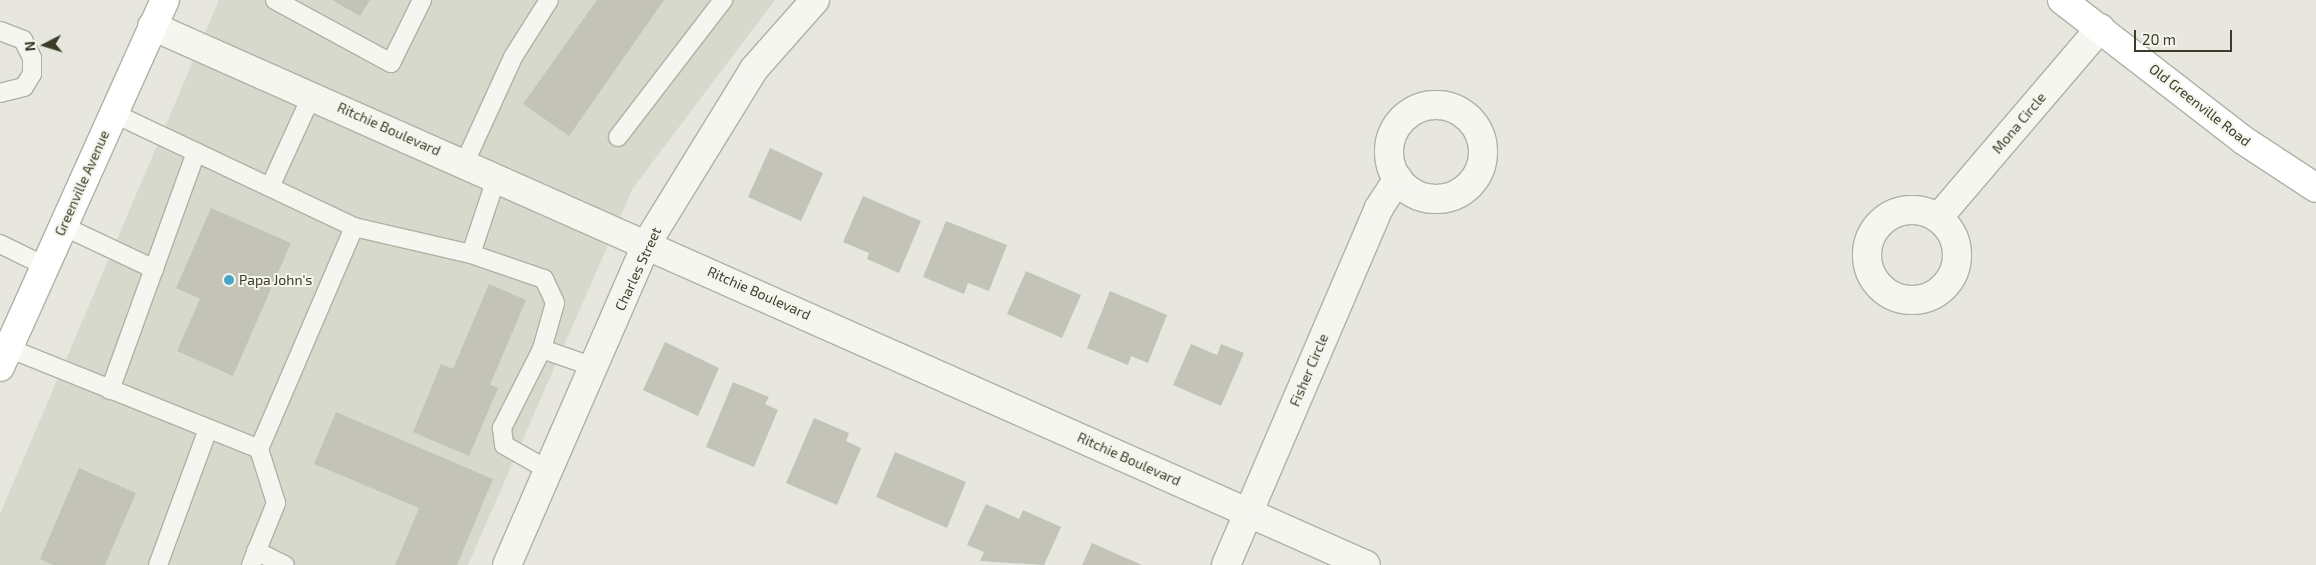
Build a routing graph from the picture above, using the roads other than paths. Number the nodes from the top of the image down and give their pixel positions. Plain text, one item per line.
1 (165, 0) edge
2 (275, 0) edge
3 (422, 0) edge
4 (549, 0) edge
5 (723, 0) edge
6 (815, 0) edge
7 (2062, 0) edge
8 (152, 26) junction
9 (2100, 28) junction
10 (0, 31) edge
11 (0, 93) edge
12 (312, 95) junction
13 (113, 113) junction
14 (618, 137) dead end
15 (196, 152) junction
16 (465, 162) junction
17 (497, 176) junction
18 (1398, 178) dead end
19 (270, 187) junction
20 (2316, 188) edge
21 (1938, 218) dead end
22 (63, 226) junction
23 (354, 227) junction
24 (647, 243) junction
25 (0, 244) edge
26 (471, 254) junction
27 (45, 266) junction
28 (154, 269) junction
29 (6, 345) edge
30 (542, 349) junction
31 (594, 367) junction
32 (110, 390) junction
33 (208, 429) junction
34 (259, 450) junction
35 (548, 470) junction
36 (1248, 513) junction
37 (254, 558) edge
38 (158, 565) edge
39 (285, 565) edge
40 (507, 565) edge
41 (1226, 565) edge
42 (1366, 565) edge

1 - 8 main road, Greenville Avenue
2 - 3 lane
4 - 16 lane
5 - 14 lane
6 - 24 street, Charles Street
7 - 9 main road, Old Greenville Road
8 - 12 street, Ritchie Boulevard
8 - 13 main road, Greenville Avenue
9 - 20 main road, Old Greenville Road
9 - 21 street, Mona Circle
10 - 11 lane
12 - 16 street, Ritchie Boulevard
12 - 19 lane
13 - 15 lane
13 - 22 main road, Greenville Avenue
15 - 19 lane
15 - 28 lane
16 - 17 street, Ritchie Boulevard
17 - 24 street, Ritchie Boulevard
17 - 26 lane
18 - 36 street, Fisher Circle
19 - 23 lane
22 - 27 main road, Greenville Avenue
22 - 28 lane
23 - 26 lane
23 - 34 lane
24 - 31 street, Charles Street
24 - 36 street, Ritchie Boulevard
25 - 27 lane
26 - 30 lane
27 - 29 main road, Greenville Avenue
28 - 32 lane
29 - 32 lane
30 - 31 lane
30 - 35 lane
31 - 35 street, Charles Street
32 - 33 lane
33 - 34 lane
33 - 38 lane
34 - 37 lane
35 - 40 street, Charles Street
36 - 41 street, Fisher Circle
36 - 42 street, Ritchie Boulevard
37 - 39 lane

